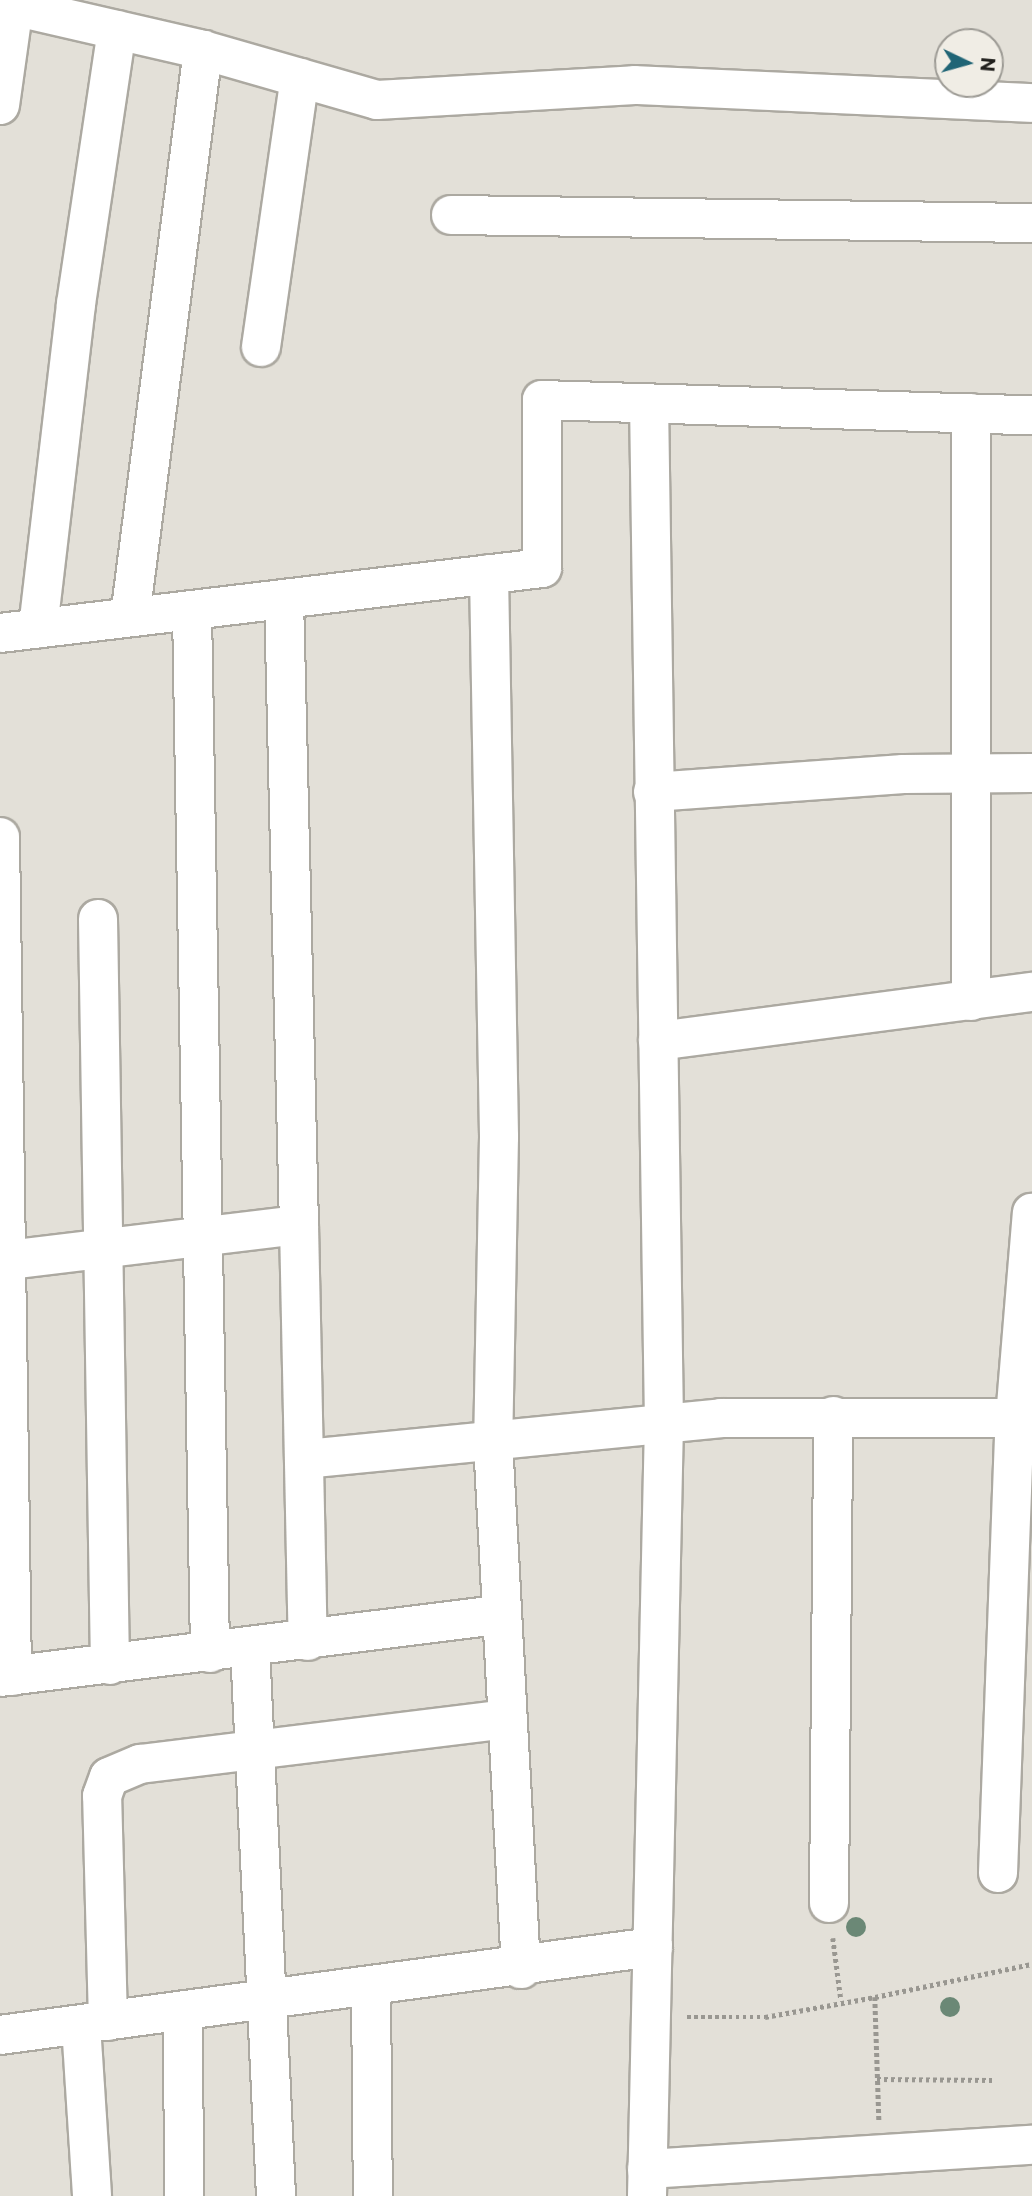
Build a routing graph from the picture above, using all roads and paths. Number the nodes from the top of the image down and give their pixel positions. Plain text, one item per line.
1 (7, 5) edge
2 (117, 30) junction
3 (203, 50) junction
4 (300, 78) junction
5 (1032, 103) edge
6 (0, 105) edge
7 (451, 215) dead end
8 (1032, 223) edge
9 (261, 347) dead end
10 (649, 403) junction
11 (971, 413) junction
12 (1032, 415) edge
13 (489, 574) junction
14 (284, 599) junction
15 (192, 610) junction
16 (130, 617) junction
17 (38, 628) junction
18 (0, 633) edge
19 (1032, 773) edge
20 (973, 774) junction
21 (653, 792) junction
22 (0, 837) edge
23 (98, 919) dead end
24 (1032, 992) edge
25 (971, 1001) junction
26 (658, 1041) junction
27 (1032, 1213) edge
28 (299, 1226) junction
29 (207, 1238) junction
30 (103, 1252) junction
31 (3, 1261) edge
32 (832, 1416) junction
33 (1024, 1418) edge
34 (664, 1424) junction
35 (493, 1441) junction
36 (305, 1459) junction
37 (497, 1615) junction
38 (308, 1641) junction
39 (250, 1648) junction
40 (210, 1653) junction
41 (110, 1665) junction
42 (6, 1677) edge
43 (504, 1719) junction
44 (257, 1749) junction
45 (998, 1873) dead end
46 (829, 1903) joint
47 (653, 1947) junction
48 (1032, 1964) edge
49 (521, 1969) junction
50 (371, 1987) junction
51 (875, 1997) junction
52 (271, 2000) junction
53 (841, 2000) junction
54 (183, 2011) junction
55 (651, 2017) junction
56 (94, 2023) junction
57 (0, 2035) edge
58 (877, 2079) junction
59 (992, 2080) dead end
60 (1032, 2145) edge
61 (880, 2152) junction
62 (647, 2183) edge
63 (92, 2196) edge
64 (184, 2196) edge
65 (276, 2196) edge
66 (373, 2196) edge

1 - 2 street
1 - 6 street
2 - 3 street
2 - 17 street
3 - 4 street
3 - 16 street
4 - 5 street
4 - 9 street
7 - 8 street
10 - 11 street
10 - 13 street
10 - 21 street
11 - 12 street
11 - 20 street
13 - 14 street
13 - 35 street
14 - 15 street
14 - 28 street
15 - 16 street
15 - 29 street
16 - 17 street
17 - 18 street
19 - 20 street
20 - 21 street
20 - 25 street
21 - 26 street
22 - 31 street
23 - 30 street
24 - 25 street
25 - 26 street
26 - 34 street
27 - 33 street
28 - 29 street
28 - 36 street
29 - 30 street
29 - 40 street
30 - 31 street
30 - 41 street
31 - 42 street
32 - 33 street
32 - 34 street
32 - 46 street
33 - 45 street
34 - 35 street
34 - 47 street
35 - 36 street
35 - 37 street
36 - 38 street
37 - 38 street
37 - 43 street
38 - 39 street
39 - 40 street
39 - 44 street
40 - 41 street
41 - 42 street
43 - 44 street
43 - 49 street
44 - 52 street
44 - 56 street
46 - 53 path
47 - 49 street
47 - 55 street
48 - 51 path
49 - 50 street
50 - 52 street
50 - 66 street
51 - 53 path
51 - 58 path
52 - 54 street
52 - 65 street
53 - 55 path
54 - 56 street
54 - 64 street
55 - 62 street
56 - 57 street
56 - 63 street
58 - 59 path
58 - 61 path
60 - 61 street
61 - 62 street

